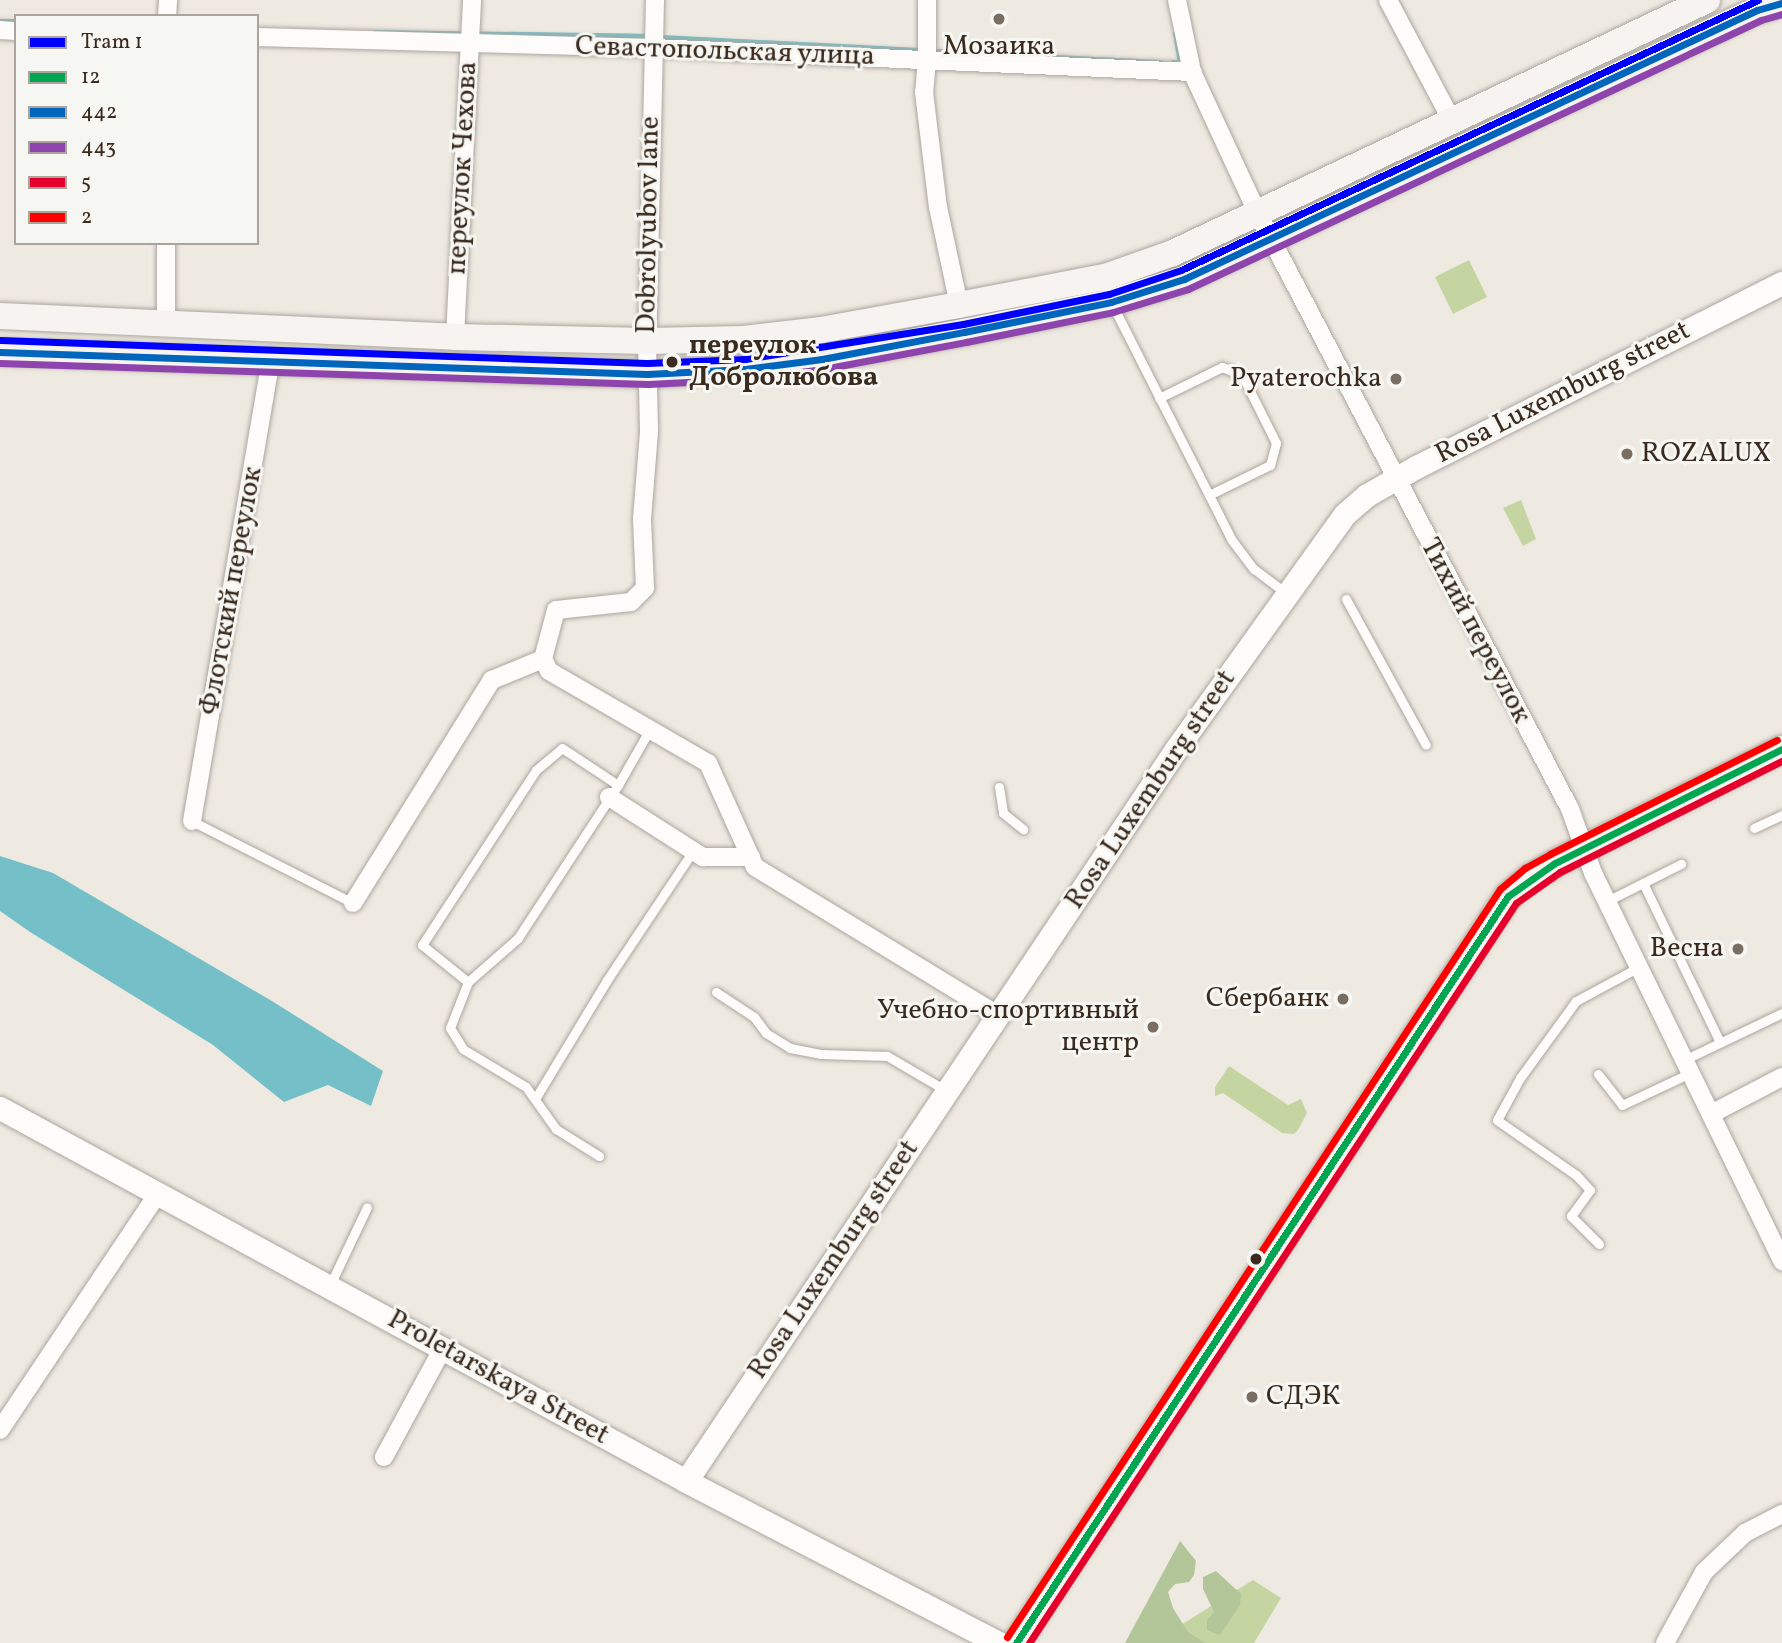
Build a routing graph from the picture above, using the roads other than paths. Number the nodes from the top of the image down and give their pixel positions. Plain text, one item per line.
1 (472, 0) edge
2 (655, 0) edge
3 (927, 0) edge
4 (1177, 0) edge
5 (1388, 0) edge
6 (1707, 0) edge
7 (1782, 3) edge
8 (259, 37) edge
9 (470, 44) junction
10 (653, 48) junction
11 (928, 60) junction
12 (1192, 72) junction
13 (1452, 121) junction
14 (1256, 212) junction
15 (1272, 239) junction
16 (166, 245) edge
17 (1782, 283) edge
18 (1111, 302) junction
19 (959, 305) junction
20 (0, 316) edge
21 (166, 324) junction
22 (455, 337) junction
23 (647, 341) junction
24 (0, 352) edge
25 (271, 361) junction
26 (647, 374) junction
27 (1159, 398) junction
28 (1395, 478) junction
29 (1209, 495) junction
30 (1286, 593) junction
31 (1346, 599) dead end
32 (543, 659) junction
33 (650, 729) junction
34 (1426, 745) dead end
35 (1782, 749) edge
36 (999, 787) dead end
37 (613, 791) junction
38 (1782, 815) edge
39 (192, 821) joint
40 (1754, 828) dead end
41 (1023, 829) dead end
42 (1584, 848) junction
43 (693, 851) junction
44 (751, 857) junction
45 (1681, 864) dead end
46 (1643, 883) junction
47 (1607, 901) junction
48 (353, 904) joint
49 (1639, 967) junction
50 (468, 982) junction
51 (716, 992) dead end
52 (1782, 1013) edge
53 (999, 1016) junction
54 (1720, 1042) junction
55 (1687, 1066) junction
56 (1598, 1074) dead end
57 (1782, 1077) edge
58 (948, 1091) junction
59 (535, 1099) junction
60 (0, 1108) edge
61 (1711, 1114) junction
62 (599, 1156) dead end
63 (158, 1193) junction
64 (367, 1207) dead end
65 (1599, 1244) dead end
66 (1782, 1261) edge
67 (330, 1286) junction
68 (443, 1348) junction
69 (0, 1430) edge
70 (384, 1457) dead end
71 (686, 1481) junction
72 (1782, 1514) edge
73 (999, 1643) edge
74 (1016, 1643) edge
75 (1665, 1643) edge

1 - 9 street, переулок Чехова
2 - 10 street, Dobrolyubov lane
3 - 11 street
4 - 12 street, Тихий переулок
5 - 13 street
6 - 13 main road
7 - 15 main road
8 - 9 street, Севастопольская улица
9 - 10 street, Севастопольская улица
9 - 22 street, переулок Чехова
10 - 11 street, Севастопольская улица
10 - 23 street, Dobrolyubov lane
11 - 12 street, Севастопольская улица
11 - 19 street
12 - 14 street, Тихий переулок
13 - 14 main road
14 - 15 street, Тихий переулок
14 - 19 main road
15 - 18 main road
15 - 28 street, Тихий переулок
16 - 21 street
17 - 28 street, Rosa Luxemburg street
18 - 26 main road
18 - 27 lane
19 - 23 main road
20 - 21 main road
21 - 22 main road
22 - 23 main road
23 - 26 street, Dobrolyubov lane
24 - 25 main road
25 - 26 main road
25 - 39 street, Флотский переулок
26 - 32 street, Dobrolyubov lane
27 - 29 lane
27 - 29 lane
28 - 30 street, Rosa Luxemburg street
28 - 42 street, Тихий переулок
29 - 30 lane
30 - 53 street, Rosa Luxemburg street
31 - 34 lane
32 - 33 street
32 - 48 street
33 - 37 lane
33 - 44 street
35 - 42 main road
36 - 41 lane
37 - 43 street
37 - 50 lane
37 - 50 lane
38 - 40 lane
39 - 48 lane
42 - 47 street, Тихий переулок
42 - 74 main road
43 - 44 street
43 - 59 lane
44 - 53 street
45 - 46 lane
46 - 47 lane
46 - 54 lane
47 - 49 street, Тихий переулок
49 - 55 street, Тихий переулок
49 - 65 lane
50 - 59 lane
51 - 58 lane
52 - 54 lane
53 - 58 street, Rosa Luxemburg street
54 - 55 lane
55 - 56 lane
55 - 61 street, Тихий переулок
57 - 61 street
58 - 71 street, Rosa Luxemburg street
59 - 62 lane
60 - 63 street, Proletarskaya Street
61 - 66 street, Тихий переулок
63 - 67 street, Proletarskaya Street
63 - 69 street
64 - 67 lane
67 - 68 street, Proletarskaya Street
68 - 70 street
68 - 71 street, Proletarskaya Street
71 - 73 street, Proletarskaya Street
72 - 75 street

